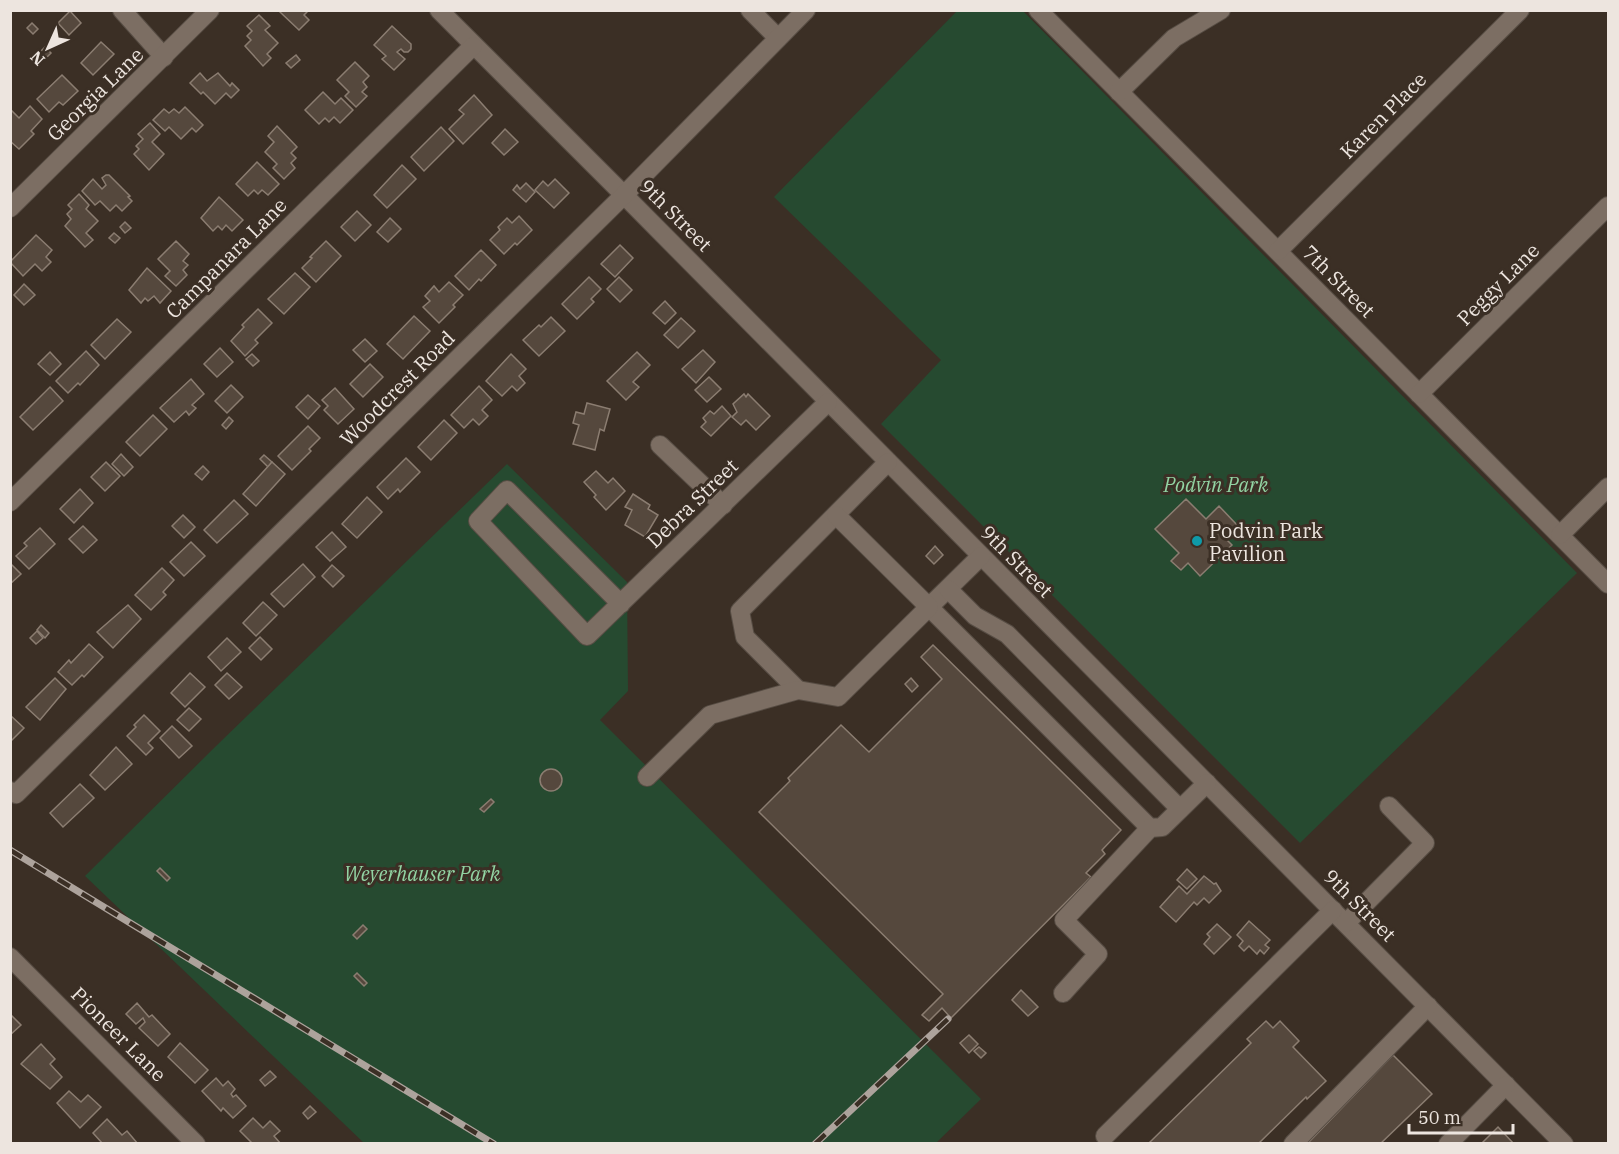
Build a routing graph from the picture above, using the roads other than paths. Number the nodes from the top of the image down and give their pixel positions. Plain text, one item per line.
1 (122, 10) edge
2 (210, 10) edge
3 (439, 10) edge
4 (750, 10) edge
5 (806, 10) edge
6 (1038, 10) edge
7 (1221, 10) edge
8 (1520, 10) edge
9 (778, 38) junction
10 (473, 46) junction
11 (164, 57) junction
12 (1119, 92) junction
13 (624, 195) junction
14 (1608, 206) edge
15 (10, 208) edge
16 (1278, 251) junction
17 (1419, 394) junction
18 (828, 402) junction
19 (660, 445) dead end
20 (888, 462) junction
21 (1608, 487) edge
22 (10, 502) edge
23 (723, 505) junction
24 (836, 515) junction
25 (1560, 535) junction
26 (981, 556) junction
27 (1608, 584) edge
28 (948, 589) junction
29 (621, 604) junction
30 (929, 607) junction
31 (798, 690) junction
32 (647, 777) dead end
33 (1208, 783) junction
34 (13, 792) edge
35 (1389, 806) dead end
36 (1180, 809) junction
37 (1150, 828) junction
38 (1340, 917) junction
39 (10, 957) edge
40 (1063, 993) dead end
41 (1428, 1006) junction
42 (1506, 1085) junction
43 (1105, 1136) dead end
44 (195, 1143) edge
45 (1293, 1143) edge
46 (1448, 1143) edge
47 (1564, 1143) edge

1 - 11 street
2 - 11 street, Georgia Lane
3 - 10 street, 9th Street
4 - 9 street
5 - 9 street, Woodcrest Road
6 - 12 street, 7th Street
7 - 12 street
8 - 16 street, Karen Place
9 - 13 street, Woodcrest Road
10 - 13 street, 9th Street
10 - 22 street, Campanara Lane
11 - 15 street, Georgia Lane
12 - 16 street, 7th Street
13 - 18 street, 9th Street
13 - 34 street, Woodcrest Road
14 - 17 street, Peggy Lane
16 - 17 street, 7th Street
17 - 25 street, 7th Street
18 - 20 street, 9th Street
18 - 23 street, Debra Street
19 - 23 street
20 - 24 street
20 - 26 street, 9th Street
21 - 25 street
23 - 29 street, Debra Street
24 - 30 street
24 - 31 street
25 - 27 street, 7th Street
26 - 28 street
26 - 33 street, 9th Street
28 - 30 street
28 - 36 street
29 - 29 street, Debra Street
30 - 31 street
30 - 37 street
31 - 32 street
33 - 36 street
33 - 38 street, 9th Street
35 - 38 street
36 - 37 street
37 - 40 street
38 - 41 street, 9th Street
38 - 43 street
39 - 44 street, Pioneer Lane
41 - 42 street, 9th Street
41 - 45 street
42 - 46 street
42 - 47 street, 9th Street

